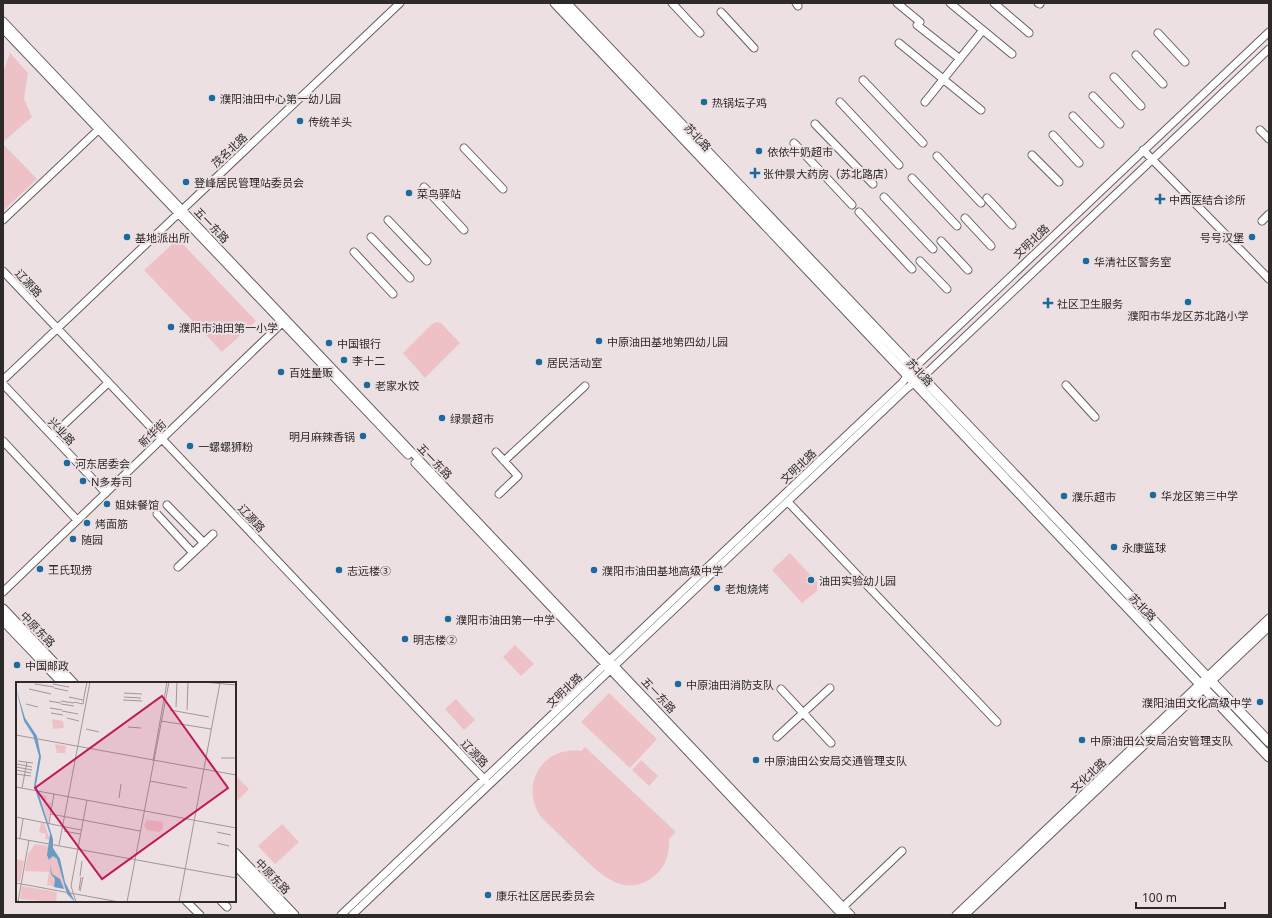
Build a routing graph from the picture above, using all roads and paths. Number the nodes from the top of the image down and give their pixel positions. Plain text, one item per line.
1 (400, 3) edge
2 (555, 3) edge
3 (566, 3) edge
4 (672, 3) edge
5 (897, 3) edge
6 (950, 3) edge
7 (994, 3) edge
8 (721, 12) dead end
9 (3, 21) edge
10 (3, 29) edge
11 (983, 30) junction
12 (1269, 32) edge
13 (700, 33) dead end
14 (1029, 33) dead end
15 (1158, 33) dead end
16 (15, 37) junction
17 (899, 43) dead end
18 (754, 48) dead end
19 (1269, 49) edge
20 (1012, 54) dead end
21 (1136, 55) dead end
22 (960, 59) junction
23 (1185, 62) dead end
24 (1114, 77) dead end
25 (943, 79) junction
26 (863, 80) dead end
27 (1163, 84) dead end
28 (1094, 96) dead end
29 (840, 102) dead end
30 (925, 102) dead end
31 (1142, 106) dead end
32 (981, 110) dead end
33 (1073, 116) dead end
34 (815, 124) dead end
35 (1120, 124) dead end
36 (98, 130) junction
37 (1260, 130) dead end
38 (1053, 135) dead end
39 (1269, 139) edge
40 (794, 143) dead end
41 (923, 144) dead end
42 (1100, 144) dead end
43 (464, 148) dead end
44 (1143, 150) junction
45 (1032, 155) dead end
46 (937, 156) dead end
47 (1152, 159) junction
48 (1079, 163) dead end
49 (899, 165) dead end
50 (912, 178) dead end
51 (1059, 182) dead end
52 (873, 184) dead end
53 (424, 187) dead end
54 (503, 189) dead end
55 (884, 197) dead end
56 (987, 198) dead end
57 (981, 203) dead end
58 (852, 205) dead end
59 (180, 212) junction
60 (859, 212) dead end
61 (1269, 214) edge
62 (965, 218) dead end
63 (3, 220) edge
64 (388, 220) dead end
65 (1262, 221) dead end
66 (957, 226) dead end
67 (1012, 226) dead end
68 (464, 230) dead end
69 (371, 237) dead end
70 (941, 241) dead end
71 (991, 246) dead end
72 (933, 249) dead end
73 (354, 252) dead end
74 (427, 261) dead end
75 (920, 261) dead end
76 (912, 269) dead end
77 (968, 270) dead end
78 (3, 271) edge
79 (410, 278) dead end
80 (1269, 279) edge
81 (947, 289) dead end
82 (393, 294) dead end
83 (282, 323) junction
84 (57, 328) junction
85 (914, 376) junction
86 (3, 380) edge
87 (108, 382) junction
88 (3, 384) edge
89 (1066, 385) dead end
90 (585, 386) dead end
91 (1095, 417) dead end
92 (52, 436) junction
93 (162, 439) junction
94 (3, 441) edge
95 (496, 452) dead end
96 (504, 462) junction
97 (106, 493) junction
98 (499, 494) dead end
99 (788, 502) junction
100 (167, 505) dead end
101 (157, 514) dead end
102 (77, 520) junction
103 (213, 534) dead end
104 (204, 543) junction
105 (193, 553) junction
106 (178, 567) dead end
107 (3, 592) edge
108 (3, 609) edge
109 (1269, 618) edge
110 (3, 620) edge
111 (1269, 627) edge
112 (611, 665) junction
113 (1209, 680) junction
114 (62, 682) edge
115 (72, 682) edge
116 (1202, 686) junction
117 (830, 688) dead end
118 (781, 689) dead end
119 (803, 713) junction
120 (997, 722) dead end
121 (777, 737) dead end
122 (1269, 742) edge
123 (832, 743) dead end
124 (1269, 757) edge
125 (485, 780) junction
126 (902, 851) dead end
127 (236, 854) edge
128 (236, 865) edge
129 (187, 902) edge
130 (223, 902) edge
131 (227, 907) dead end
132 (842, 911) edge
133 (200, 915) edge
134 (283, 915) edge
135 (294, 915) edge
136 (341, 915) edge
137 (352, 915) edge
138 (851, 915) edge
139 (956, 915) edge
140 (965, 915) edge

1 - 59 street, 茂名北路
2 - 85 main road, 苏北路
3 - 85 main road, 苏北路
4 - 13 street
5 - 22 street
6 - 11 street
7 - 14 street
8 - 18 street
9 - 16 street, 五一东路
10 - 16 street, 五一东路
11 - 20 street
11 - 22 street
12 - 44 street, 文明北路
15 - 23 street
16 - 36 street, 五一东路
16 - 59 street, 五一东路
17 - 25 street
19 - 47 street, 文明北路
21 - 27 street
22 - 25 street
24 - 31 street
25 - 30 street
25 - 32 street
26 - 41 street
28 - 35 street
29 - 49 street
33 - 42 street
34 - 52 street
36 - 59 street, 五一东路
36 - 63 street
37 - 39 street
38 - 48 street
40 - 58 street
43 - 54 street
44 - 47 street
44 - 85 street, 文明北路
45 - 51 street
46 - 57 street
47 - 80 street
47 - 85 street, 文明北路
50 - 66 street
53 - 68 street
55 - 72 street
56 - 67 street
59 - 83 street, 五一东路
59 - 84 street, 茂名北路
59 - 112 street, 五一东路
60 - 76 street
61 - 65 street
62 - 71 street
64 - 74 street
69 - 79 street
70 - 77 street
73 - 82 street
75 - 81 street
78 - 84 street, 辽源路
83 - 93 street, 新华街
83 - 112 street, 五一东路
84 - 86 street, 茂名北路
84 - 87 street, 辽源路
85 - 99 street, 文明北路
85 - 112 street, 文明北路
85 - 113 main road, 苏北路
85 - 116 main road, 苏北路
87 - 92 street
87 - 93 street, 辽源路
88 - 92 street, 兴业路
89 - 91 street
90 - 96 street
92 - 97 street, 兴业路
93 - 97 street, 新华街
93 - 125 street, 辽源路
94 - 102 street
95 - 96 street
96 - 98 street
97 - 102 street, 新华街
99 - 112 street, 文明北路
99 - 120 street
100 - 104 street
101 - 105 street
102 - 107 street, 新华街
103 - 104 street
104 - 105 street
105 - 106 street
108 - 115 main road, 中原东路
109 - 113 street, 文化北路
110 - 114 main road, 中原东路
111 - 113 street, 文化北路
112 - 125 street, 文明北路
112 - 132 street, 五一东路
112 - 137 street, 文明北路
113 - 116 street, 文化北路
113 - 122 main road, 苏北路
116 - 124 main road, 苏北路
116 - 139 street, 文化北路
116 - 140 street, 文化北路
117 - 119 street
118 - 119 street
119 - 121 street
119 - 123 street
125 - 136 street, 文明北路
126 - 132 street
127 - 135 main road, 中原东路
128 - 134 main road, 中原东路
129 - 133 street
130 - 131 street
132 - 138 street, 五一东路

